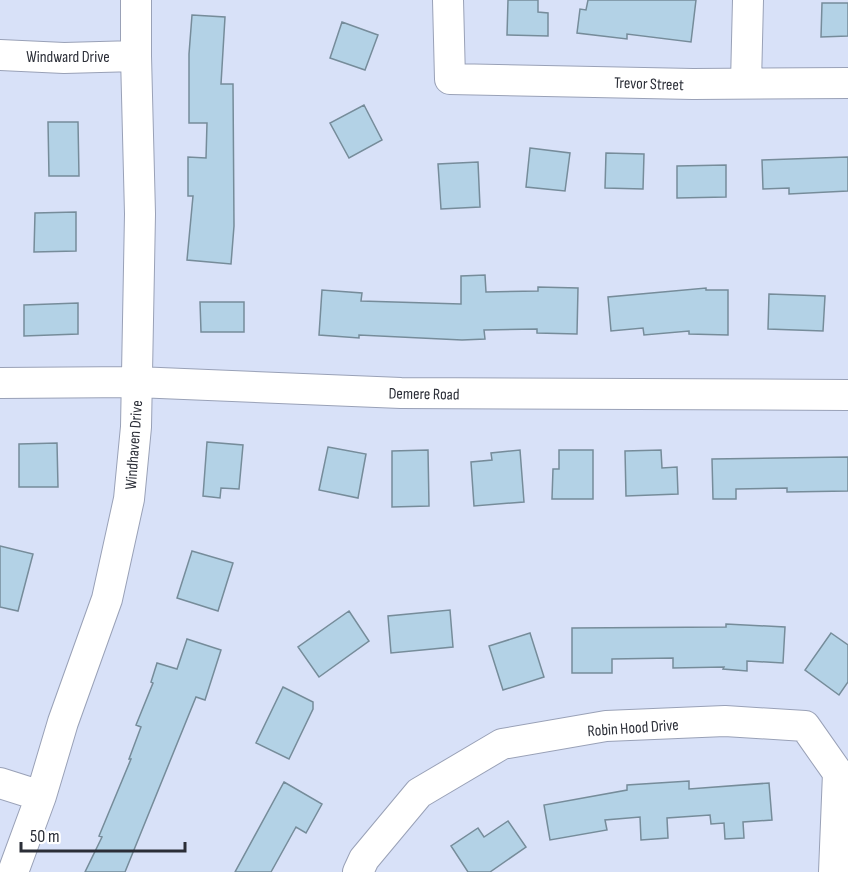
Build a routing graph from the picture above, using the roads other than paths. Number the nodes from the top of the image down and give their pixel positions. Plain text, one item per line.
1 (136, 0) edge
2 (448, 0) edge
3 (748, 0) edge
4 (0, 55) edge
5 (136, 56) junction
6 (746, 83) junction
7 (848, 83) edge
8 (136, 382) junction
9 (0, 383) edge
10 (848, 395) edge
11 (0, 783) edge
12 (41, 796) junction
13 (13, 872) edge
14 (358, 872) edge
15 (834, 872) edge

1 - 5 street, Windhaven Drive
2 - 6 street, Trevor Street
3 - 6 street
4 - 5 street, Windward Drive
5 - 8 street, Windhaven Drive
6 - 7 street, Trevor Street
8 - 9 street, Demere Road
8 - 10 street, Demere Road
8 - 12 street, Windhaven Drive
11 - 12 street
12 - 13 street, Windhaven Drive
14 - 15 street, Robin Hood Drive

